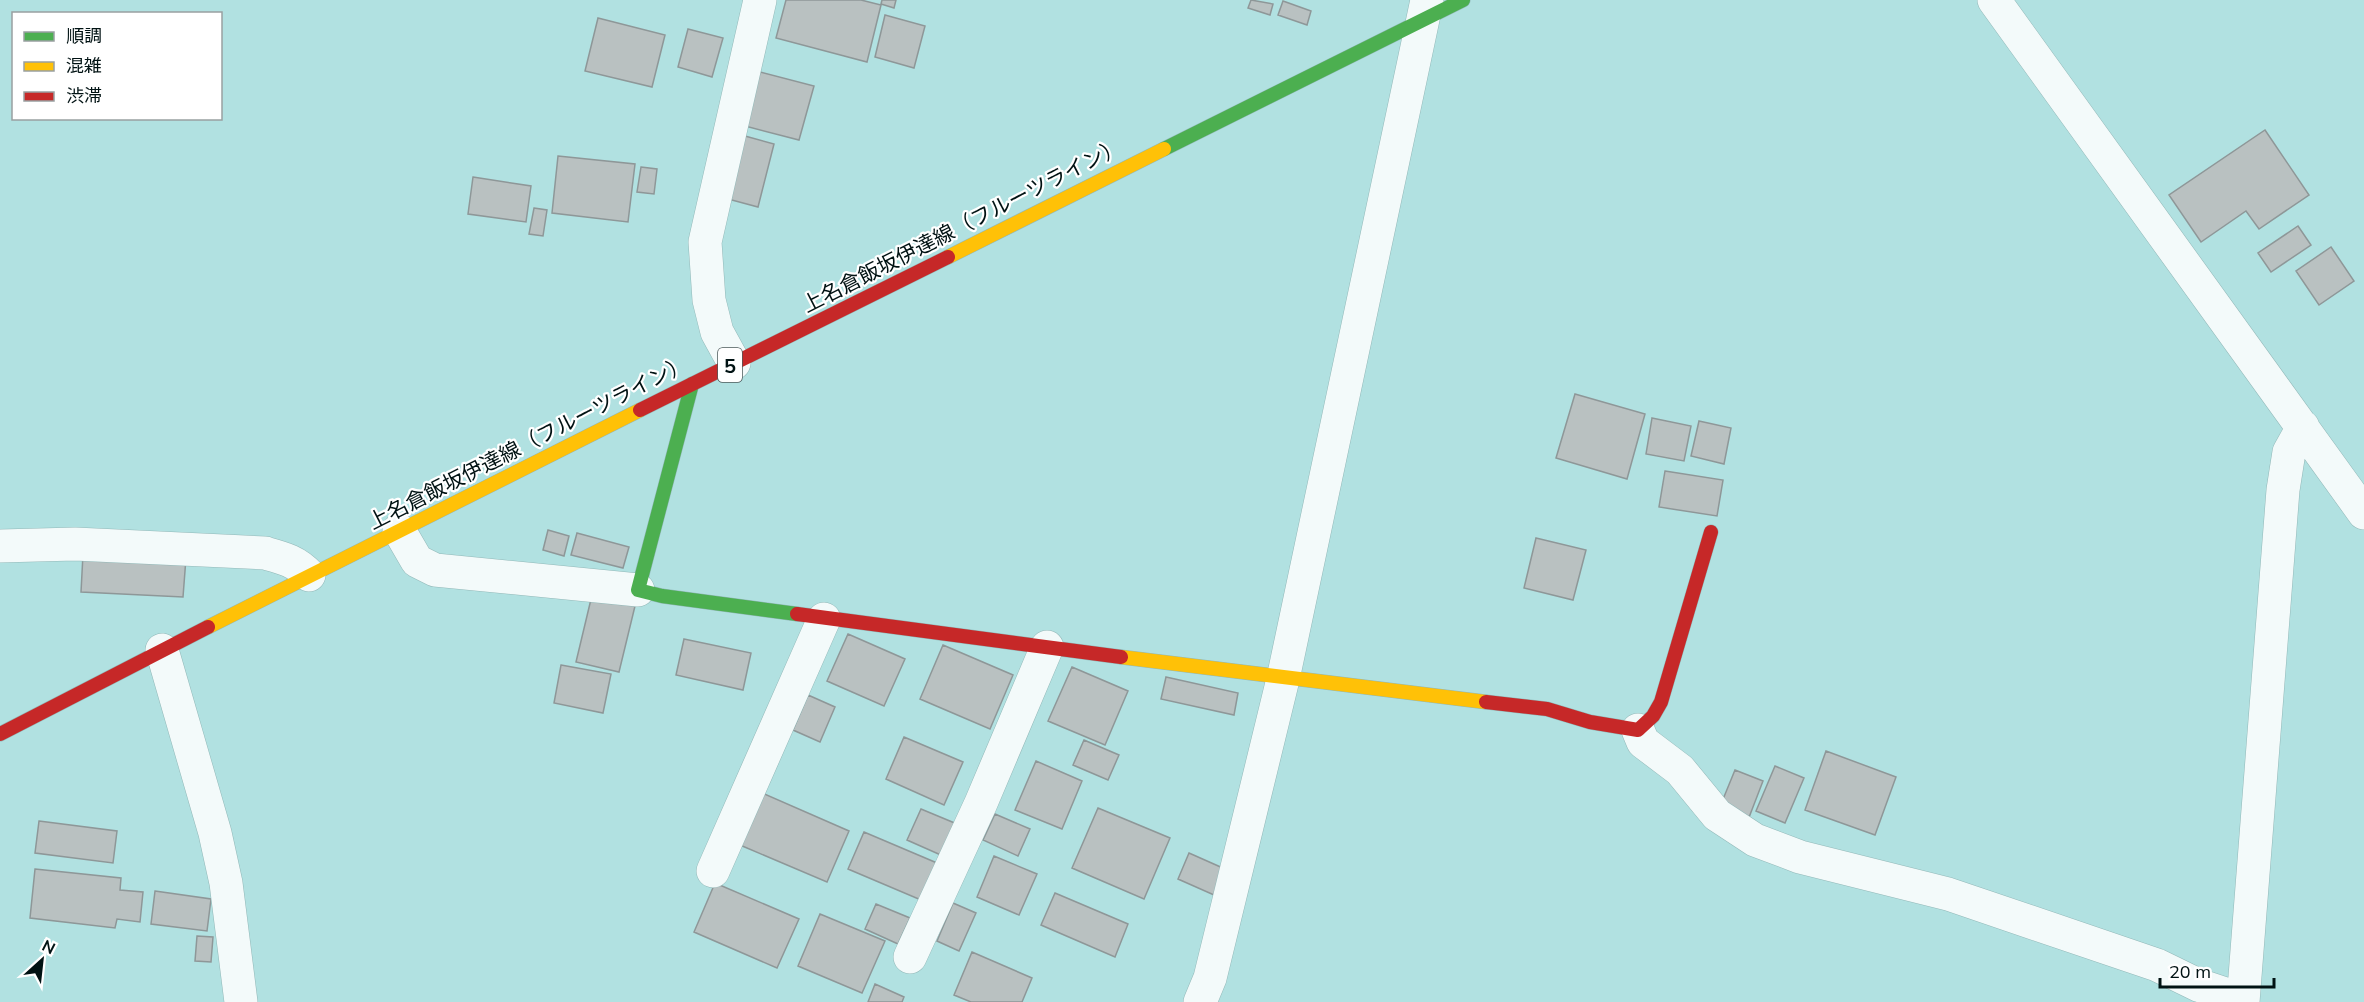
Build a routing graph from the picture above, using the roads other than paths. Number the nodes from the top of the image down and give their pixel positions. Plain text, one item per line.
1 (760, 0) edge
2 (1463, 0) edge
3 (1994, 0) edge
4 (1425, 10) edge
5 (734, 363) junction
6 (692, 384) junction
7 (2303, 427) junction
8 (2364, 513) edge
9 (399, 531) junction
10 (1711, 532) dead end
11 (0, 546) edge
12 (309, 575) junction
13 (638, 590) junction
14 (824, 619) junction
15 (1047, 647) junction
16 (162, 650) junction
17 (1283, 679) junction
18 (1638, 730) junction
19 (0, 734) edge
20 (713, 871) dead end
21 (910, 957) dead end
22 (2243, 1001) edge
23 (241, 1002) edge
24 (1200, 1002) edge

1 - 5 street
2 - 4 main road, 上名倉飯坂伊達線（フルーツライン） / 5
3 - 7 street
4 - 5 main road, 上名倉飯坂伊達線（フルーツライン） / 5
4 - 17 street
5 - 6 main road, 上名倉飯坂伊達線（フルーツライン） / 5
6 - 9 main road, 上名倉飯坂伊達線（フルーツライン） / 5
6 - 13 main road
7 - 8 street
7 - 22 street
9 - 12 main road, 上名倉飯坂伊達線（フルーツライン） / 5
9 - 13 street
10 - 18 main road
11 - 12 street
12 - 16 main road, 上名倉飯坂伊達線（フルーツライン） / 5
13 - 14 main road
14 - 15 main road
14 - 20 street
15 - 17 main road
15 - 21 street
16 - 19 main road, 上名倉飯坂伊達線（フルーツライン） / 5
16 - 23 street
17 - 18 main road
17 - 24 street
18 - 22 street

